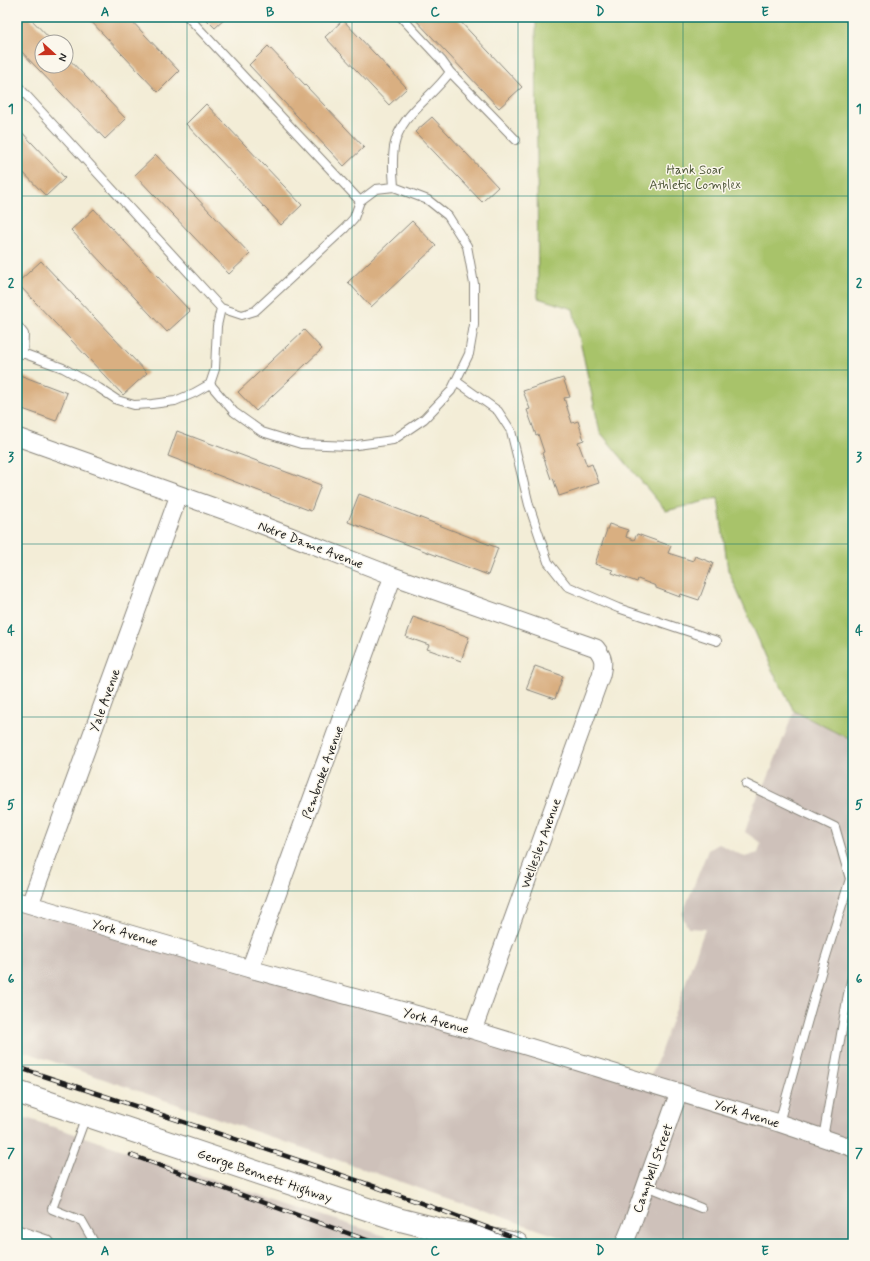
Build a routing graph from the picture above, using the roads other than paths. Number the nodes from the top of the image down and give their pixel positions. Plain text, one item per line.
1 (188, 17) edge
2 (401, 17) edge
3 (450, 72) junction
4 (17, 86) edge
5 (516, 140) dead end
6 (394, 188) junction
7 (360, 201) junction
8 (222, 308) junction
9 (17, 325) edge
10 (20, 352) edge
11 (456, 381) junction
12 (210, 384) junction
13 (17, 438) edge
14 (179, 495) junction
15 (393, 576) junction
16 (717, 641) dead end
17 (601, 655) joint
18 (746, 784) dead end
19 (24, 902) edge
20 (250, 969) junction
21 (853, 974) edge
22 (473, 1030) junction
23 (17, 1092) edge
24 (679, 1092) junction
25 (86, 1115) junction
26 (778, 1123) junction
27 (823, 1138) junction
28 (853, 1148) edge
29 (646, 1186) junction
30 (701, 1208) dead end
31 (17, 1234) edge
32 (46, 1244) edge
33 (95, 1244) edge
34 (517, 1244) edge
35 (624, 1244) edge

1 - 7 lane
2 - 3 lane
3 - 5 lane
3 - 6 lane
4 - 8 lane
6 - 7 lane
6 - 11 lane
7 - 8 lane
8 - 12 lane
9 - 10 lane
10 - 12 lane
11 - 12 lane
11 - 16 lane
13 - 14 street, Notre Dame Avenue
14 - 15 street, Notre Dame Avenue
14 - 19 street, Yale Avenue
15 - 17 street, Notre Dame Avenue
15 - 20 street, Pembroke Avenue
17 - 22 street, Wellesley Avenue
18 - 26 lane
19 - 20 street, York Avenue
20 - 22 street, York Avenue
21 - 27 lane
22 - 24 street, York Avenue
23 - 25 main road, George Bennett Highway
24 - 26 street, York Avenue
24 - 29 street, Campbell Street
25 - 33 lane
25 - 34 main road, George Bennett Highway
26 - 27 street, York Avenue
27 - 28 street, York Avenue
29 - 30 lane
29 - 35 street, Campbell Street
31 - 32 street

